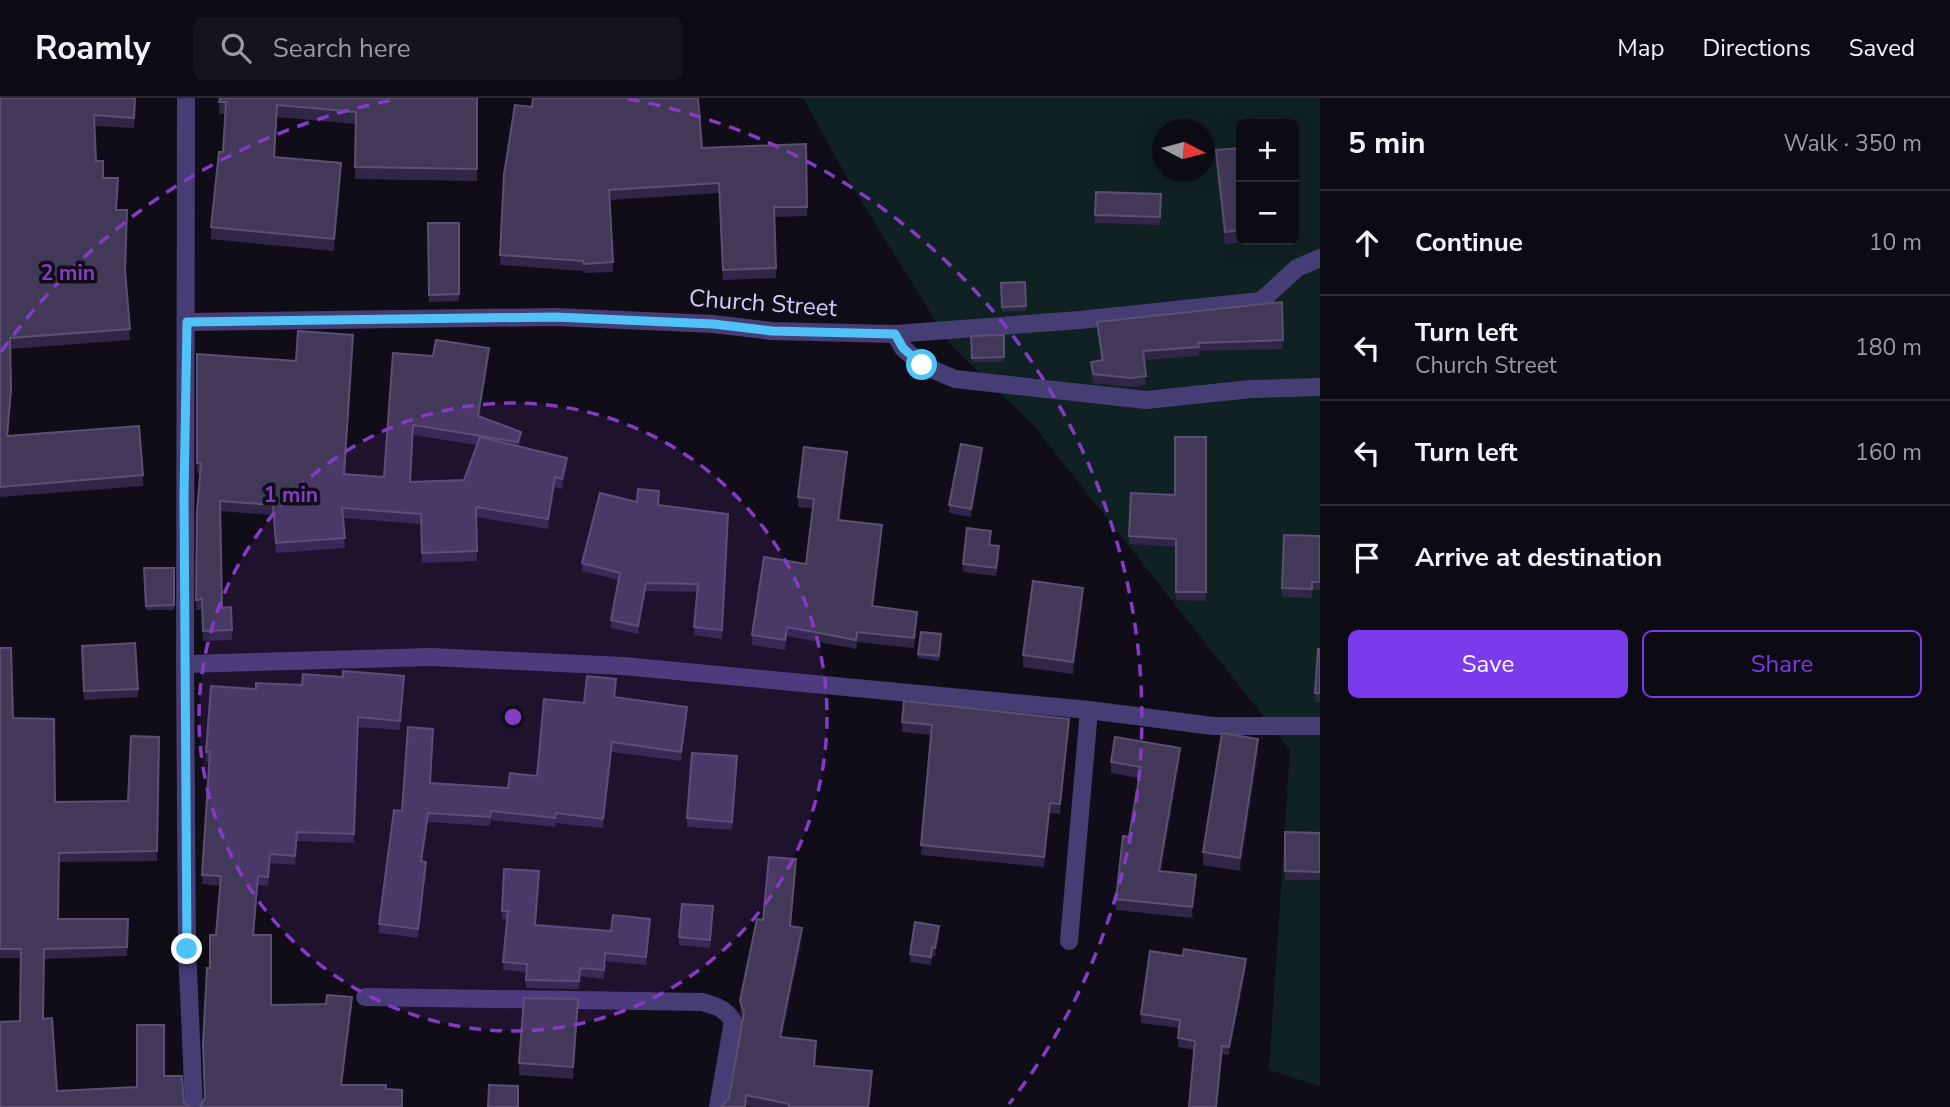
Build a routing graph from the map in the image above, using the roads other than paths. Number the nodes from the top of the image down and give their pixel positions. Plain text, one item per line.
1 (186, 98) edge
2 (1320, 258) edge
3 (187, 322) junction
4 (895, 334) junction
5 (1320, 387) edge
6 (185, 664) junction
7 (1089, 710) junction
8 (1320, 726) edge
9 (1069, 940) dead end
10 (365, 997) dead end
11 (194, 1107) edge
12 (718, 1107) edge

1 - 3 street
2 - 4 street, Church Street
3 - 4 street, Church Street
3 - 6 street
4 - 5 street
6 - 7 street
6 - 11 street
7 - 8 street
7 - 9 street
10 - 12 street

